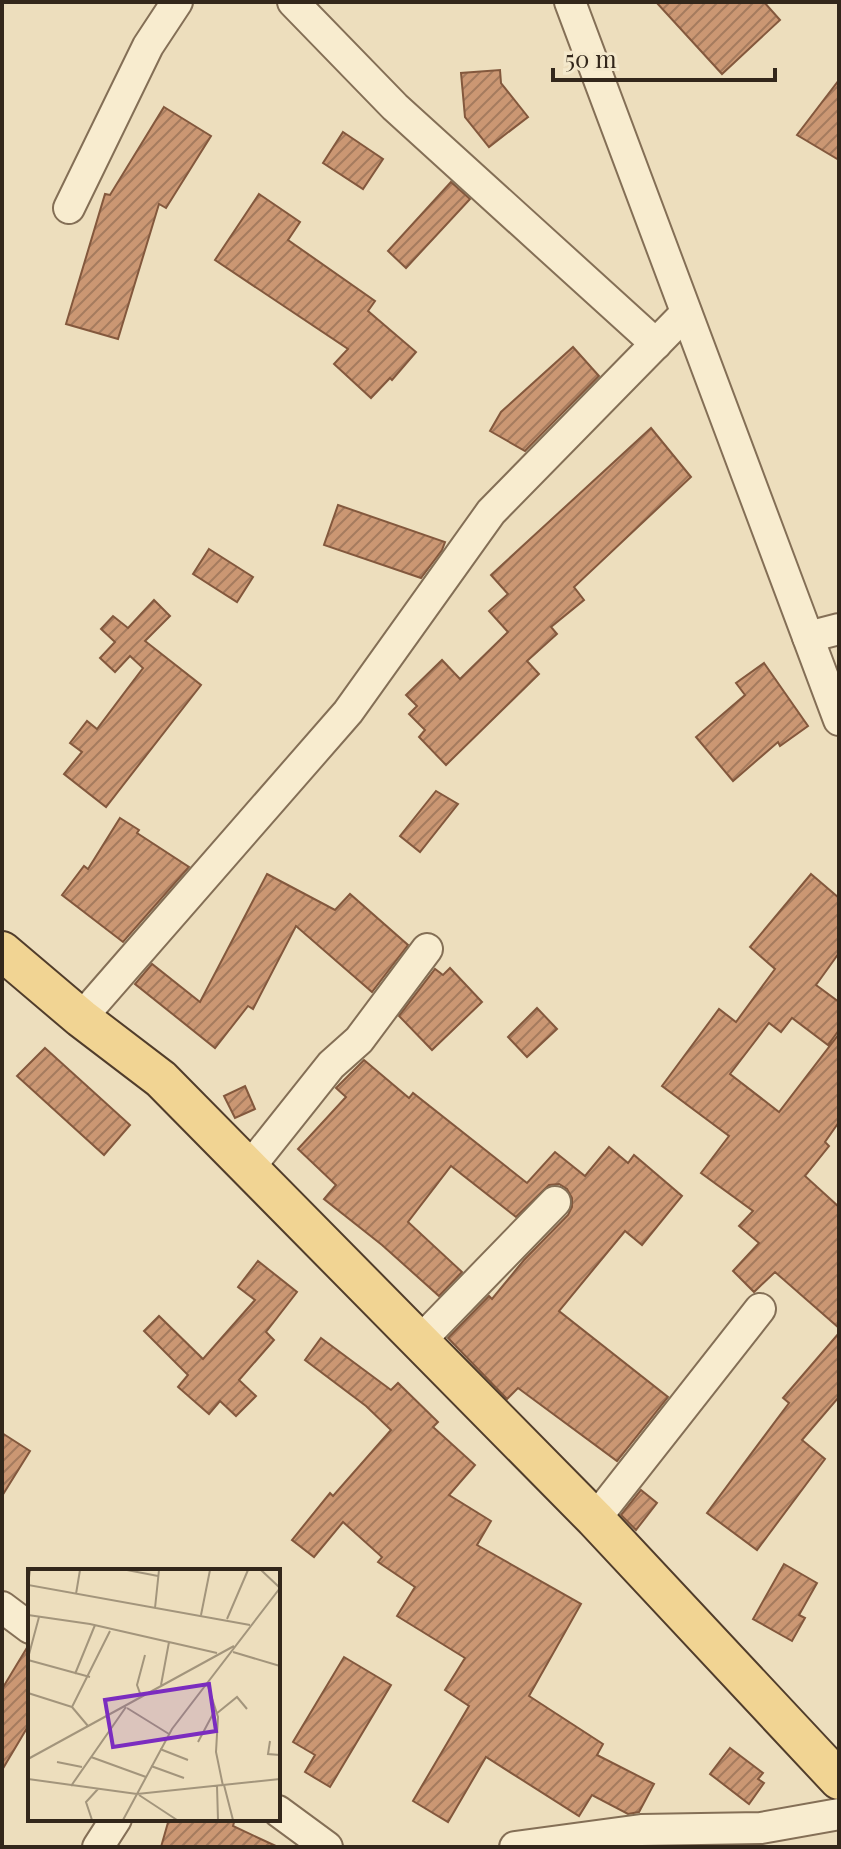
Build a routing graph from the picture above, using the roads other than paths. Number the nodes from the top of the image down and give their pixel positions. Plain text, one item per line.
1 (177, 2) edge
2 (293, 2) edge
3 (570, 2) edge
4 (69, 208) dead end
5 (686, 313) junction
6 (656, 344) junction
7 (839, 629) edge
8 (808, 637) junction
9 (839, 720) edge
10 (427, 949) dead end
11 (2, 951) edge
12 (81, 1018) junction
13 (249, 1168) junction
14 (555, 1202) dead end
15 (760, 1309) dead end
16 (420, 1341) junction
17 (595, 1519) junction
18 (2, 1607) edge
19 (28, 1626) edge
20 (839, 1780) edge
21 (280, 1812) edge
22 (839, 1814) edge
23 (115, 1821) edge
24 (98, 1847) edge
25 (327, 1847) edge
26 (515, 1847) edge

1 - 4 street
2 - 6 street
3 - 5 street
5 - 6 street
5 - 8 street
6 - 12 street
7 - 8 street
8 - 9 street
10 - 13 street
11 - 12 main road
12 - 13 main road
13 - 16 main road
14 - 16 street
15 - 17 street
16 - 17 main road
17 - 20 main road
18 - 19 street
21 - 25 street
22 - 26 street
23 - 24 street

